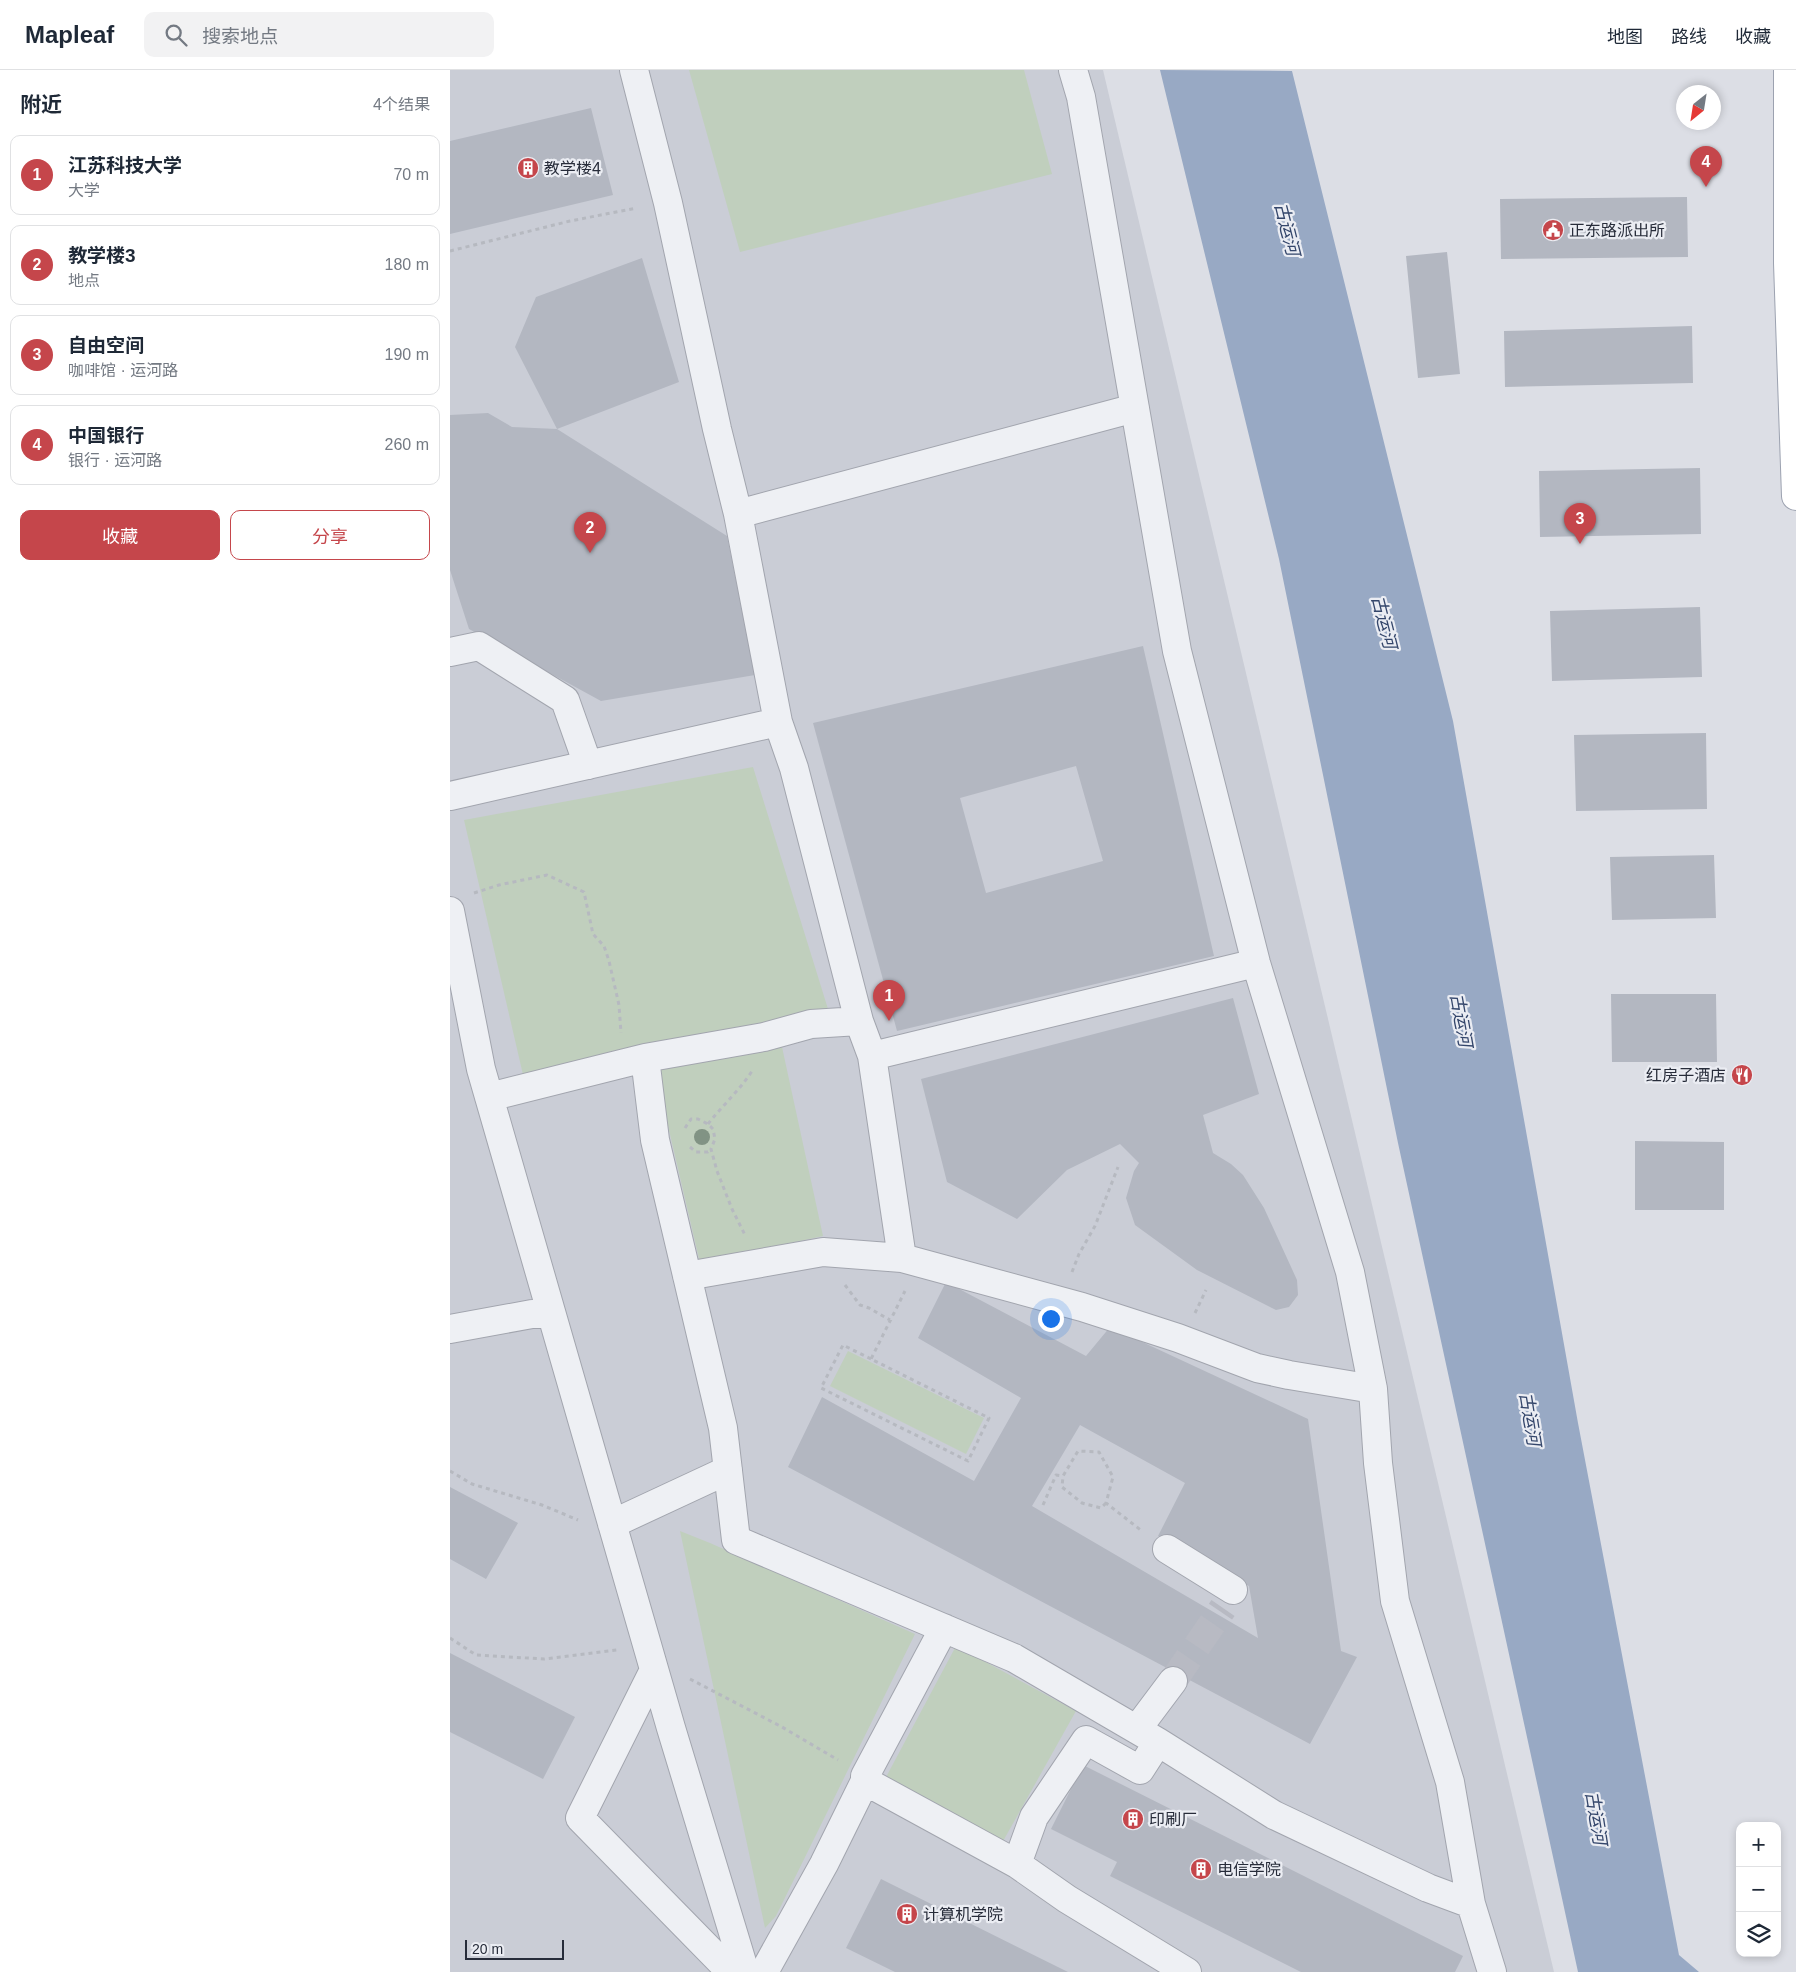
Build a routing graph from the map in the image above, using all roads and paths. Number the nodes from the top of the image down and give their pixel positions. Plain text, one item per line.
1 (634, 70) edge
2 (1074, 70) edge
3 (1788, 70) edge
4 (668, 202) junction
5 (450, 251) edge
6 (1135, 408) junction
7 (1796, 496) edge
8 (738, 514) junction
9 (450, 652) edge
10 (778, 722) junction
11 (588, 765) junction
12 (450, 796) edge
13 (458, 902) edge
14 (1256, 963) junction
15 (859, 1021) junction
16 (764, 1037) junction
17 (872, 1056) junction
18 (636, 1061) junction
19 (489, 1097) junction
20 (708, 1124) junction
21 (684, 1134) dead end
22 (685, 1141) dead end
23 (711, 1148) junction
24 (1118, 1166) dead end
25 (824, 1252) junction
26 (910, 1261) junction
27 (755, 1264) junction
28 (687, 1276) junction
29 (1062, 1301) junction
30 (551, 1314) junction
31 (890, 1320) junction
32 (450, 1329) edge
33 (871, 1359) junction
34 (1373, 1389) junction
35 (450, 1470) edge
36 (728, 1470) junction
37 (1063, 1476) junction
38 (1106, 1503) junction
39 (1043, 1505) dead end
40 (614, 1530) junction
41 (1167, 1549) joint
42 (1234, 1598) dead end
43 (944, 1628) junction
44 (450, 1638) edge
45 (651, 1659) junction
46 (1173, 1681) tunnel mouth
47 (1104, 1711) junction
48 (1147, 1736) junction
49 (1086, 1740) junction
50 (865, 1778) junction
51 (1017, 1864) junction
52 (1471, 1904) junction
53 (731, 1972) edge
54 (745, 1972) edge
55 (764, 1972) edge
56 (1188, 1972) edge
57 (1492, 1972) edge

1 - 4 street
2 - 6 street
3 - 7 main road
4 - 5 path
4 - 8 street
6 - 8 street
6 - 14 street
8 - 10 street
9 - 11 street
10 - 11 street
10 - 15 street
11 - 12 street
13 - 18 path
13 - 19 street
14 - 17 street
14 - 34 street
15 - 16 street
15 - 17 street
16 - 18 street
16 - 20 path
17 - 26 street
18 - 19 street
18 - 28 street
19 - 30 street
20 - 21 path
20 - 23 path
22 - 23 path
23 - 27 path
24 - 29 path
25 - 26 street
25 - 27 street
25 - 31 path
26 - 29 street
26 - 31 path
27 - 28 street
28 - 36 street
29 - 34 street
30 - 32 street
30 - 40 street
31 - 33 path
33 - 33 path
34 - 52 street
35 - 40 path
36 - 40 street
36 - 43 street
37 - 38 path
37 - 38 path
37 - 39 path
38 - 41 path
40 - 45 street
41 - 42 street
43 - 47 street
43 - 50 street
44 - 45 path
45 - 50 path
45 - 53 street
45 - 54 street
46 - 48 street
47 - 48 street
47 - 49 street
48 - 49 street
48 - 52 street
49 - 51 street
50 - 51 street
50 - 55 street
51 - 56 street
52 - 57 street

